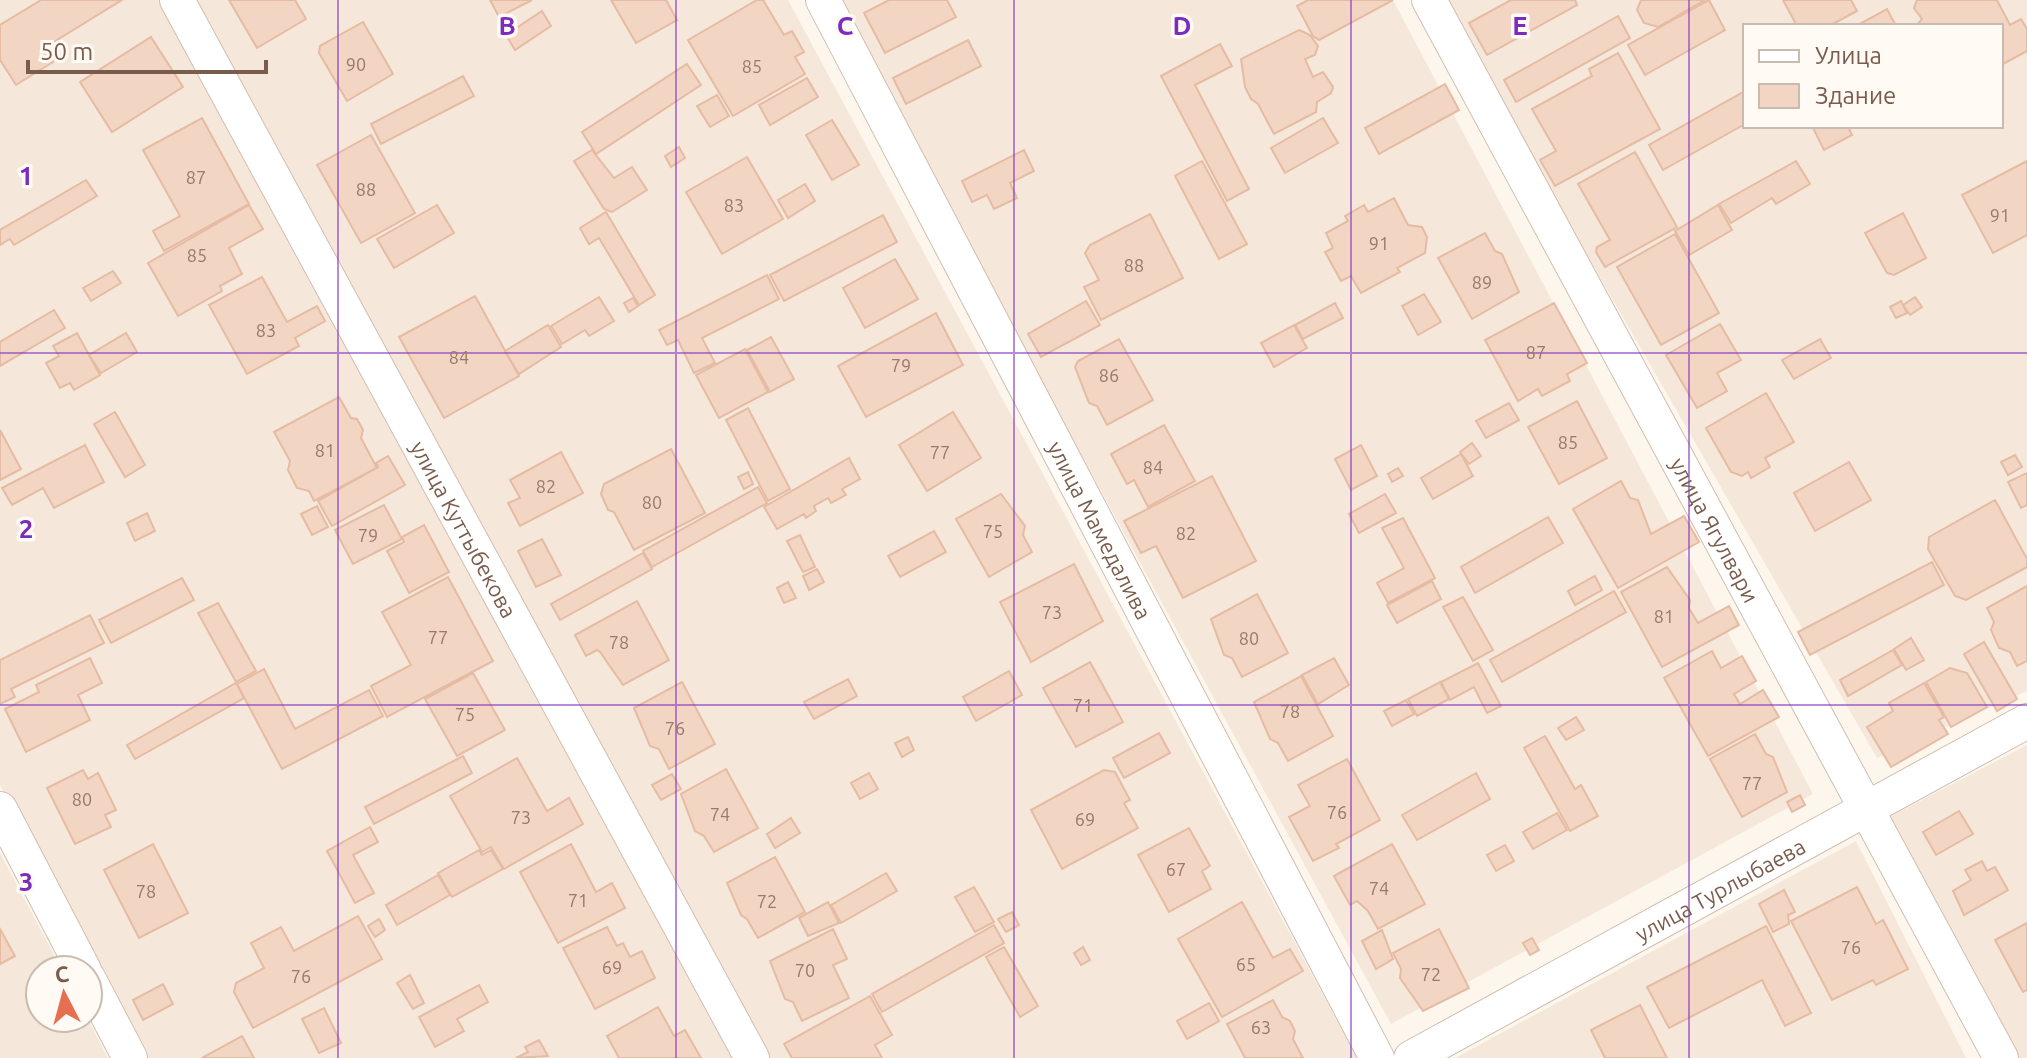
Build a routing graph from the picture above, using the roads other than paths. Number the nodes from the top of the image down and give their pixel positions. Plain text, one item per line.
1 (177, 0) edge
2 (823, 0) edge
3 (1429, 0) edge
4 (2027, 721) edge
5 (1866, 808) junction
6 (0, 809) edge
7 (76, 954) edge
8 (104, 1008) edge
9 (130, 1058) edge
10 (752, 1058) edge
11 (1377, 1058) edge
12 (1411, 1058) edge
13 (2001, 1058) edge

1 - 10 street, улица Куттыбекова
2 - 11 street, улица Мамедалива
3 - 5 street, улица Ягулвари
4 - 5 street, улица Турлыбаева
5 - 12 street, улица Турлыбаева
5 - 13 street, улица Ягулвари
6 - 7 street
8 - 9 street

